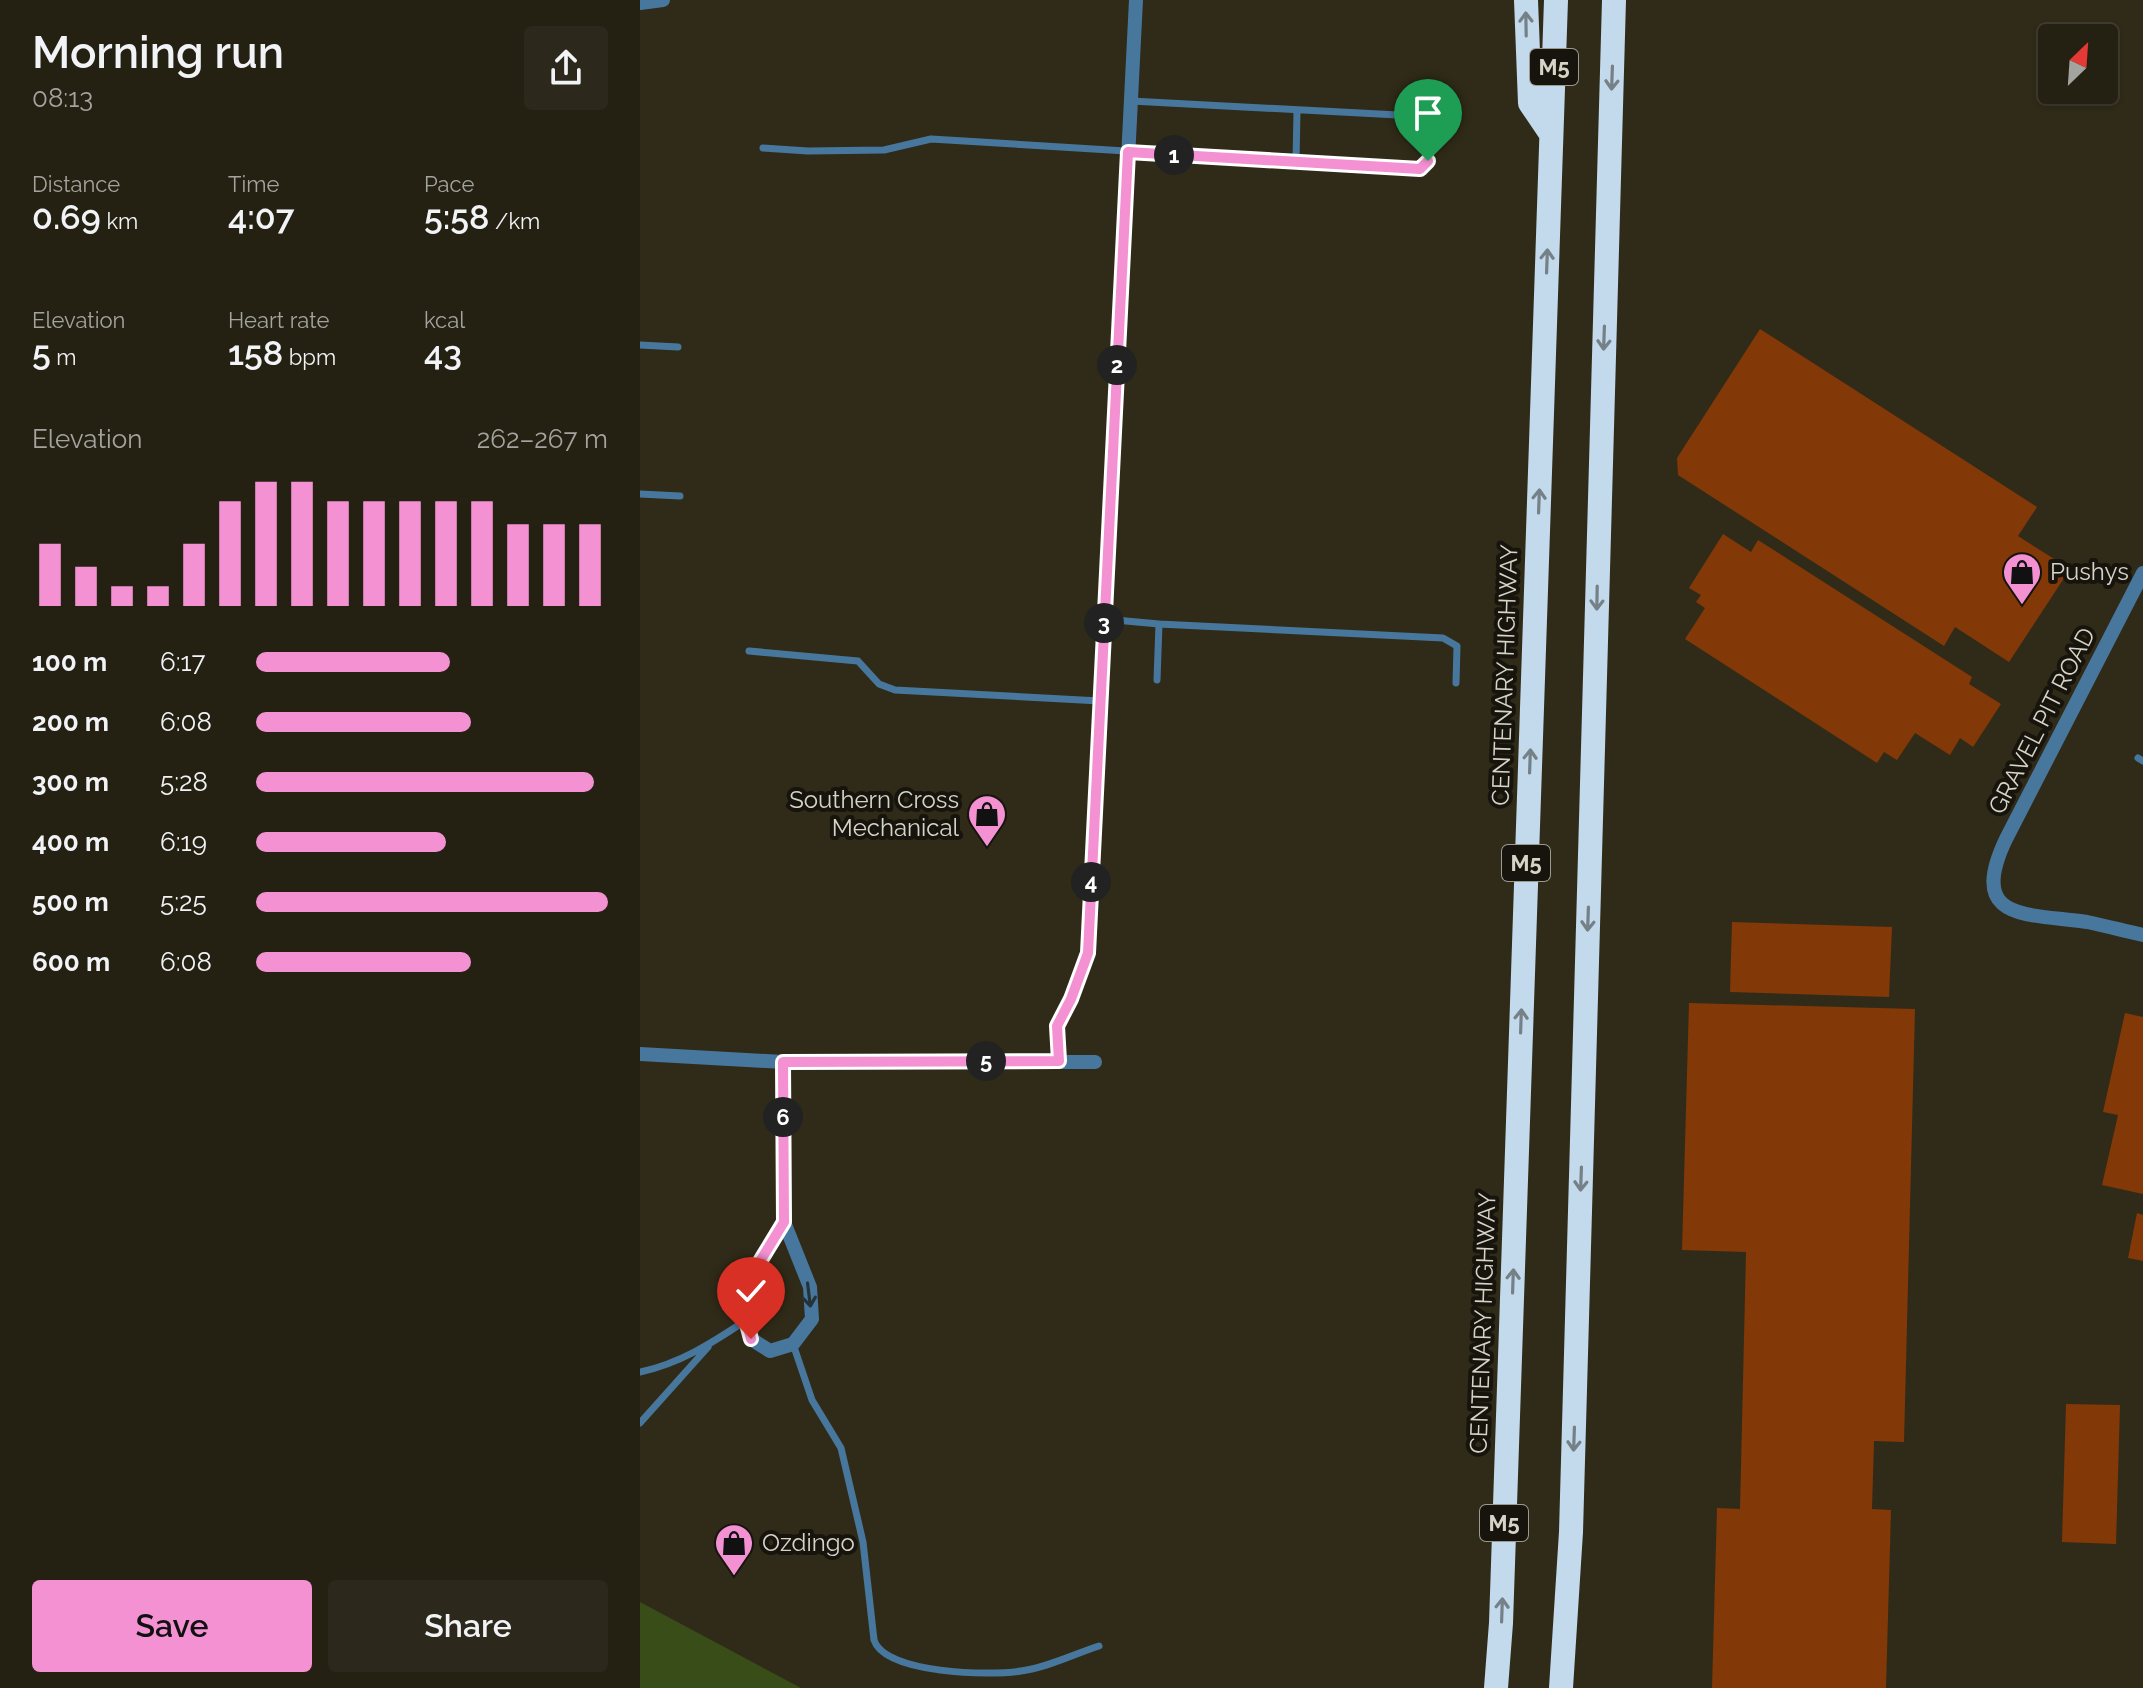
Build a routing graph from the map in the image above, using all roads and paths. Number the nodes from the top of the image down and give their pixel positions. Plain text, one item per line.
1 (663, 0) edge
2 (1136, 0) edge
3 (1526, 0) edge
4 (1556, 0) edge
5 (1614, 0) edge
6 (640, 3) edge
7 (1131, 101) junction
8 (1297, 110) junction
9 (1551, 134) junction
10 (763, 148) dead end
11 (1128, 152) junction
12 (1296, 162) junction
13 (640, 345) edge
14 (678, 347) dead end
15 (640, 494) edge
16 (680, 496) dead end
17 (2143, 573) edge
18 (1104, 619) junction
19 (1159, 624) junction
20 (749, 651) dead end
21 (1157, 680) dead end
22 (1456, 683) dead end
23 (1100, 701) junction
24 (2143, 935) edge
25 (640, 1054) edge
26 (1059, 1061) junction
27 (783, 1062) junction
28 (1095, 1062) dead end
29 (784, 1222) junction
30 (746, 1321) junction
31 (712, 1343) junction
32 (793, 1344) junction
33 (640, 1372) edge
34 (640, 1423) edge
35 (1099, 1646) dead end
36 (1496, 1688) edge
37 (1561, 1688) edge

1 - 6 street
2 - 7 street
9 -> 3 highway
4 - 9 highway, CENTENARY HIGHWAY / M5
5 -> 37 highway, M5
7 - 8 lane
7 - 11 street
8 - 12 lane
8 - 12 lane
36 -> 9 highway, CENTENARY HIGHWAY / M5
10 - 11 lane
11 - 12 lane
11 - 18 street
13 - 14 lane
15 - 16 lane
17 - 24 street, GRAVEL PIT ROAD
18 - 19 lane
18 - 23 street
19 - 21 lane
19 - 22 lane
20 - 23 lane
23 - 26 street
25 - 27 street
26 - 27 street
26 - 28 street
27 - 29 street
29 - 30 street
29 -> 32 street
30 - 31 lane
30 - 32 street
31 - 33 lane
31 - 34 lane
32 - 35 lane

